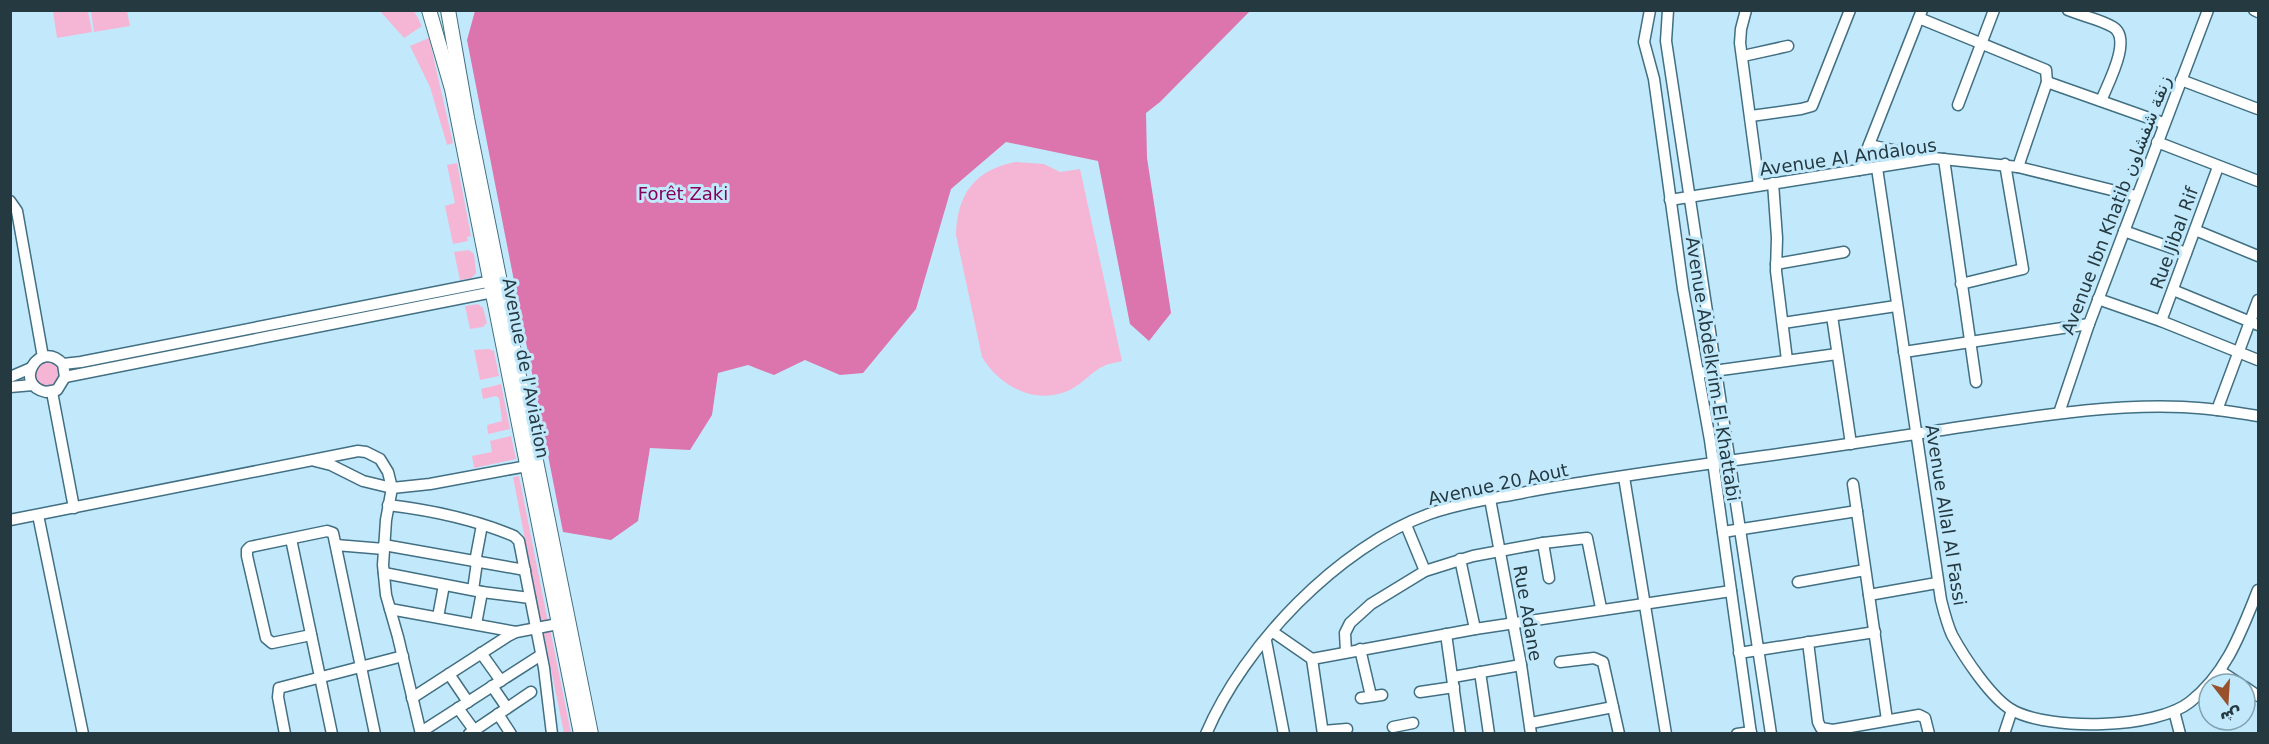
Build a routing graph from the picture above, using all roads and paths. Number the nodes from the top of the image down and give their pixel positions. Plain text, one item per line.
1 (429, 10) edge
2 (448, 10) edge
3 (1650, 10) edge
4 (1668, 10) edge
5 (1746, 10) edge
6 (1850, 10) edge
7 (1994, 10) edge
8 (2068, 10) edge
9 (2208, 10) edge
10 (2254, 10) edge
11 (2259, 12) edge
12 (1920, 14) edge
13 (1982, 43) junction
14 (1788, 46) dead end
15 (1743, 56) junction
16 (2181, 80) junction
17 (2047, 82) junction
18 (2101, 101) junction
19 (1958, 105) dead end
20 (2259, 109) edge
21 (1751, 116) junction
22 (2163, 123) junction
23 (2157, 142) junction
24 (1869, 145) junction
25 (1939, 159) junction
26 (2004, 164) junction
27 (2018, 166) junction
28 (2218, 166) junction
29 (1877, 168) junction
30 (1859, 170) junction
31 (2259, 181) edge
32 (1773, 183) junction
33 (1760, 185) junction
34 (2136, 196) junction
35 (1688, 197) junction
36 (1670, 200) junction
37 (10, 201) edge
38 (2194, 230) junction
39 (2124, 231) junction
40 (1844, 252) dead end
41 (2186, 254) junction
42 (2259, 256) edge
43 (1776, 264) junction
44 (1961, 284) junction
45 (496, 286) junction
46 (2173, 290) junction
47 (2098, 299) junction
48 (2259, 300) edge
49 (1896, 306) junction
50 (1832, 316) junction
51 (2161, 321) junction
52 (1783, 323) junction
53 (2254, 323) edge
54 (2089, 324) junction
55 (1971, 343) junction
56 (1904, 352) junction
57 (2238, 353) junction
58 (1837, 354) junction
59 (43, 357) junction
60 (1787, 360) junction
61 (2259, 360) edge
62 (63, 364) junction
63 (31, 368) junction
64 (1715, 371) junction
65 (1699, 373) junction
66 (10, 376) edge
67 (65, 377) junction
68 (1976, 382) dead end
69 (33, 385) junction
70 (10, 387) edge
71 (52, 392) junction
72 (2217, 410) junction
73 (2059, 413) junction
74 (2259, 416) edge
75 (1916, 434) junction
76 (1851, 444) junction
77 (312, 460) junction
78 (1730, 461) junction
79 (1713, 463) junction
80 (527, 466) junction
81 (1624, 477) junction
82 (1853, 484) dead end
83 (392, 488) junction
84 (1490, 499) junction
85 (388, 505) junction
86 (74, 508) junction
87 (1857, 511) junction
88 (38, 515) junction
89 (10, 520) edge
90 (482, 525) junction
91 (1406, 525) junction
92 (1741, 529) junction
93 (1723, 532) junction
94 (291, 538) junction
95 (1543, 543) junction
96 (336, 545) junction
97 (384, 547) junction
98 (1500, 551) junction
99 (1460, 559) junction
100 (476, 562) junction
101 (525, 570) junction
102 (1865, 570) junction
103 (1425, 571) junction
104 (384, 573) junction
105 (1549, 578) dead end
106 (1798, 582) dead end
107 (1937, 584) junction
108 (444, 585) junction
109 (2259, 590) edge
110 (477, 591) junction
111 (1731, 591) junction
112 (1869, 595) junction
113 (530, 598) junction
114 (1645, 603) junction
115 (390, 609) junction
116 (1601, 609) junction
117 (438, 617) junction
118 (476, 624) junction
119 (558, 624) junction
120 (1514, 624) junction
121 (1475, 628) junction
122 (535, 629) junction
123 (516, 632) junction
124 (1273, 632) junction
125 (1875, 632) junction
126 (1446, 634) junction
127 (311, 635) junction
128 (1266, 641) junction
129 (1808, 642) junction
130 (1360, 649) junction
131 (1758, 651) junction
132 (481, 652) junction
133 (1346, 652) junction
134 (1739, 653) junction
135 (541, 655) junction
136 (403, 656) junction
137 (1312, 659) junction
138 (1560, 662) dead end
139 (1521, 666) junction
140 (361, 668) junction
141 (2220, 671) joint
142 (1480, 672) junction
143 (448, 674) junction
144 (320, 677) junction
145 (1454, 682) junction
146 (496, 684) junction
147 (531, 692) dead end
148 (1420, 692) dead end
149 (1371, 697) dead end
150 (412, 698) junction
151 (463, 705) junction
152 (1613, 707) junction
153 (2013, 710) junction
154 (503, 711) junction
155 (2174, 711) junction
156 (1887, 720) junction
157 (1531, 728) edge
158 (1347, 729) dead end
159 (2094, 729) edge
160 (472, 732) edge
161 (1323, 732) edge
162 (421, 733) edge
163 (1751, 733) edge
164 (83, 734) edge
165 (285, 734) edge
166 (332, 734) edge
167 (375, 734) edge
168 (511, 734) edge
169 (552, 734) edge
170 (581, 734) edge
171 (591, 734) edge
172 (1206, 734) edge
173 (1284, 734) edge
174 (1460, 734) edge
175 (1489, 734) edge
176 (1619, 734) edge
177 (1666, 734) edge
178 (1737, 734) edge
179 (1771, 734) edge
180 (1929, 734) edge
181 (2004, 734) edge
182 (2180, 734) edge

1 - 45 main road, Avenue de l'Aviation
2 - 45 main road, Avenue de l'Aviation
3 - 36 street, Avenue Abdelkrim El Khattabi
4 - 35 street, Avenue Abdelkrim El Khattabi
5 - 15 street
6 - 21 street
7 - 13 street
8 - 18 street
9 - 16 street, Avenue Ibn Khatib زنقة شفشاون
10 - 11 street
12 - 13 street
12 - 24 street
13 - 17 street
13 - 19 street
14 - 15 street
15 - 21 street
16 - 20 street
16 - 22 street, Avenue Ibn Khatib زنقة شفشاون
17 - 18 street
17 - 27 street
18 - 22 street
21 - 33 street
22 - 23 street, Avenue Ibn Khatib زنقة شفشاون
23 - 28 street
23 - 34 street, Avenue Ibn Khatib زنقة شفشاون
24 - 25 street
24 - 30 street
25 - 26 street, Avenue Al Andalous
25 - 29 street, Avenue Al Andalous
25 - 44 street
26 - 27 street, Avenue Al Andalous
26 - 44 street
27 - 34 street, Avenue Al Andalous
28 - 31 street
28 - 38 street, Rue Jibal Rif
29 - 30 street, Avenue Al Andalous
29 - 49 street, Avenue Allal Al Fassi
30 - 32 street, Avenue Al Andalous
32 - 33 street, Avenue Al Andalous
32 - 43 street
33 - 35 street, Avenue Al Andalous
34 - 39 street, Avenue Ibn Khatib زنقة شفشاون
35 - 36 street, Avenue Al Andalous
35 - 64 street, Avenue Abdelkrim El Khattabi
36 - 65 street, Avenue Abdelkrim El Khattabi
37 - 59 street
38 - 41 street, Rue Jibal Rif
38 - 42 street
39 - 41 street
39 - 47 street, Avenue Ibn Khatib زنقة شفشاون
40 - 43 street
41 - 46 street, Rue Jibal Rif
43 - 52 street
44 - 55 street
45 - 62 street
45 - 67 street
45 - 80 main road, Avenue de l'Aviation
45 - 171 main road, Avenue de l'Aviation
46 - 51 street, Rue Jibal Rif
46 - 53 street
47 - 51 street
47 - 54 street, Avenue Ibn Khatib زنقة شفشاون
48 - 53 street
49 - 50 street
49 - 56 street, Avenue Allal Al Fassi
50 - 52 street
50 - 58 street
51 - 57 street
52 - 60 street
53 - 57 street
54 - 55 street
54 - 73 street, Avenue Ibn Khatib زنقة شفشاون
55 - 56 street
55 - 68 street
56 - 75 street, Avenue Allal Al Fassi
57 - 61 street
57 - 72 street
58 - 60 street
58 - 76 street
59 - 62 street
59 - 63 street
60 - 64 street
62 - 67 street
63 - 66 street
63 - 69 street
64 - 65 street
64 - 78 street, Avenue Abdelkrim El Khattabi
65 - 79 street, Avenue Abdelkrim El Khattabi
67 - 71 street
69 - 70 street
69 - 71 street
71 - 86 street
72 - 73 street, Avenue 20 Aout
72 - 74 street, Avenue 20 Aout
73 - 75 street, Avenue 20 Aout
75 - 76 street, Avenue 20 Aout
75 - 107 street, Avenue Allal Al Fassi
76 - 78 street, Avenue 20 Aout
77 - 83 street
77 - 83 street
77 - 86 street
78 - 79 street, Avenue 20 Aout
78 - 92 street, Avenue Abdelkrim El Khattabi
79 - 81 street, Avenue 20 Aout
79 - 93 street, Avenue Abdelkrim El Khattabi
80 - 83 street
80 - 119 main road, Avenue de l'Aviation
81 - 84 street, Avenue 20 Aout
81 - 114 street
82 - 87 street
83 - 85 street
84 - 91 street, Avenue 20 Aout
84 - 98 street, Rue Adane
85 - 90 street
85 - 97 street
86 - 88 street
87 - 92 street
87 - 102 street
88 - 89 street
88 - 164 street
90 - 100 street
90 - 101 street
91 - 103 street
91 - 124 street, Avenue 20 Aout
92 - 93 street
92 - 131 street, Avenue Abdelkrim El Khattabi
93 - 111 street, Avenue Abdelkrim El Khattabi
94 - 96 street
94 - 127 street
94 - 127 street
95 - 98 street
95 - 105 street
95 - 116 street
96 - 97 street
96 - 140 street
97 - 100 street
97 - 104 street
98 - 99 street
98 - 120 street, Rue Adane
99 - 103 street
99 - 121 street
100 - 101 street
100 - 110 street
101 - 113 street
102 - 106 street
102 - 112 street
103 - 133 street
104 - 108 street
104 - 115 street
107 - 112 street
107 - 153 street, Avenue Allal Al Fassi
108 - 110 street
108 - 117 street
109 - 141 street, Avenue Allal Al Fassi
110 - 113 street
110 - 118 street
111 - 114 street
111 - 134 street, Avenue Abdelkrim El Khattabi
112 - 125 street
113 - 122 street
114 - 116 street
114 - 177 street
115 - 117 street
115 - 136 street
116 - 120 street
117 - 118 street
118 - 123 street
119 - 122 street
119 - 170 main road, Avenue de l'Aviation
120 - 121 street
120 - 139 street, Rue Adane
121 - 126 street
122 - 123 street
122 - 135 street
123 - 132 street
124 - 128 street, Avenue 20 Aout
124 - 137 street
125 - 129 street
125 - 156 street
126 - 130 street
126 - 145 street
127 - 144 street
128 - 172 street, Avenue 20 Aout
128 - 173 street
129 - 131 street
129 - 156 street
130 - 133 street
130 - 149 street
131 - 134 street
131 - 179 street, Avenue Abdelkrim El Khattabi
132 - 143 street
132 - 146 street
133 - 137 street
134 - 163 street, Avenue Abdelkrim El Khattabi
135 - 146 street
135 - 169 street
136 - 140 street
136 - 150 street
137 - 161 street
138 - 152 street, Rue Adane
139 - 142 street
139 - 157 street, Rue Adane
140 - 144 street
140 - 167 street
141 - 155 street, Avenue Allal Al Fassi
142 - 145 street
142 - 175 street
143 - 150 street
143 - 151 street
144 - 165 street
144 - 166 street
145 - 148 street
145 - 174 street
146 - 151 street
146 - 154 street
147 - 154 street
150 - 162 street
151 - 160 street
151 - 162 street
152 - 157 street
152 - 176 street, Rue Adane
153 - 159 street, Avenue Allal Al Fassi
153 - 181 street
154 - 160 street
154 - 168 street
155 - 159 street, Avenue Allal Al Fassi
155 - 182 street
156 - 180 street
158 - 161 street
163 - 178 street

